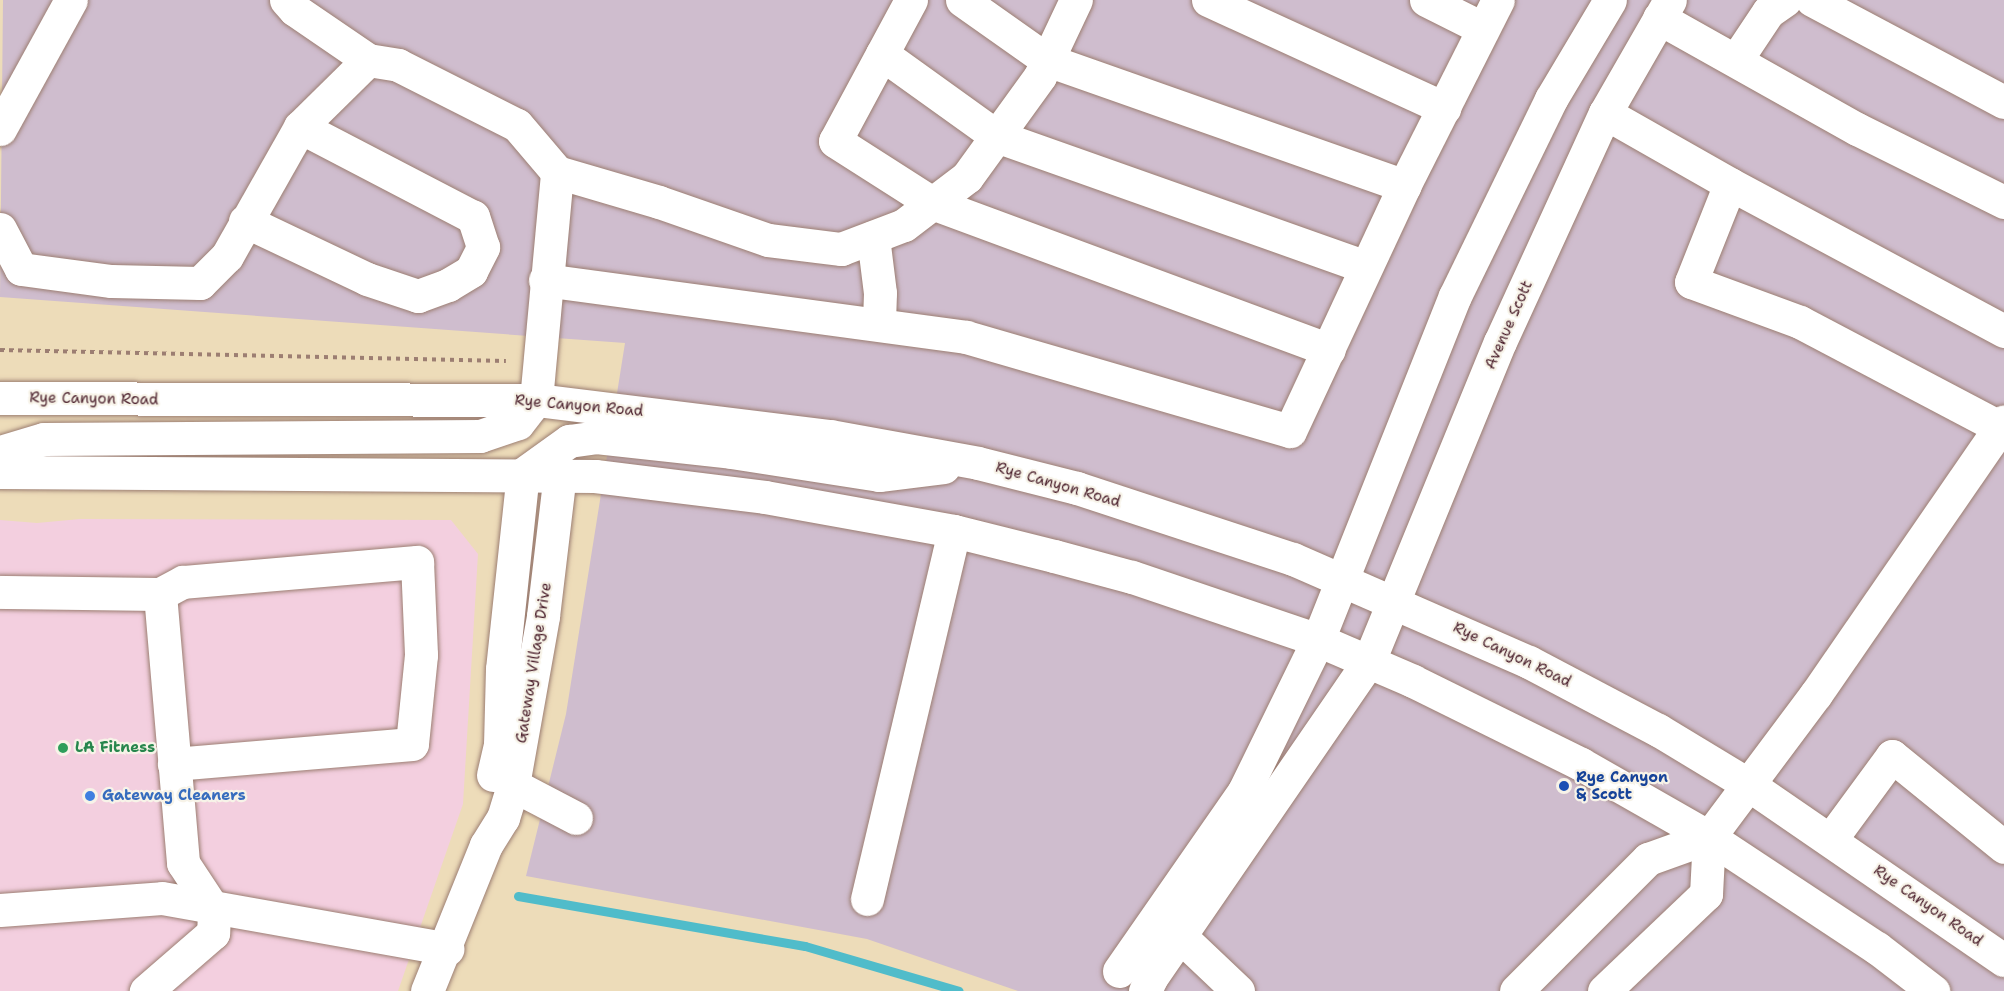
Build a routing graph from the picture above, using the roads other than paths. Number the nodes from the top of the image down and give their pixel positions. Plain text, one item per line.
1 (71, 0) edge
2 (286, 0) edge
3 (911, 0) edge
4 (962, 0) edge
5 (1076, 0) edge
6 (1208, 0) edge
7 (1426, 0) edge
8 (1498, 0) edge
9 (1610, 0) edge
10 (1785, 0) edge
11 (1812, 0) edge
12 (1665, 9) edge
13 (1482, 28) junction
14 (882, 54) junction
15 (368, 60) junction
16 (1047, 60) junction
17 (1736, 60) junction
18 (2004, 102) edge
19 (1444, 108) junction
20 (1605, 113) junction
21 (300, 127) junction
22 (0, 129) edge
23 (996, 136) junction
24 (557, 172) junction
25 (1730, 184) junction
26 (1404, 186) junction
27 (2004, 202) edge
28 (932, 203) junction
29 (245, 221) junction
30 (0, 229) edge
31 (873, 237) junction
32 (1365, 267) junction
33 (545, 280) junction
34 (879, 324) junction
35 (2004, 331) edge
36 (1329, 350) junction
37 (0, 398) edge
38 (536, 400) junction
39 (2001, 424) edge
40 (0, 452) edge
41 (978, 463) junction
42 (0, 472) edge
43 (523, 474) junction
44 (560, 474) junction
45 (954, 531) junction
46 (1342, 578) junction
47 (0, 592) edge
48 (160, 594) junction
49 (1396, 600) junction
50 (1318, 640) junction
51 (1369, 661) junction
52 (174, 764) junction
53 (513, 785) junction
54 (1749, 785) junction
55 (576, 818) dead end
56 (1709, 837) junction
57 (1831, 839) junction
58 (486, 845) junction
59 (2004, 847) edge
60 (867, 899) dead end
61 (0, 910) edge
62 (214, 910) junction
63 (1180, 936) junction
64 (447, 948) junction
65 (2004, 960) edge
66 (1119, 971) dead end
67 (146, 991) edge
68 (427, 991) edge
69 (1145, 991) edge
70 (1239, 991) edge
71 (1516, 991) edge
72 (1604, 991) edge
73 (1933, 991) edge

1 - 22 main road
2 - 15 main road
3 - 14 main road
4 - 16 main road
5 - 16 main road
6 - 19 main road
7 - 13 main road
8 - 13 main road
9 - 46 main road
10 - 17 main road
11 - 18 main road
12 - 17 main road
12 - 20 main road, Avenue Scott
13 - 19 main road
14 - 23 main road
14 - 28 main road
15 - 21 main road
15 - 24 main road
16 - 23 main road
16 - 26 main road
17 - 27 main road
19 - 26 main road
20 - 25 main road
20 - 49 main road, Avenue Scott
21 - 29 main road
21 - 29 main road
23 - 28 main road
23 - 32 main road
24 - 31 main road
24 - 33 main road
25 - 35 main road
25 - 39 main road
26 - 32 main road
28 - 31 main road
28 - 36 main road
29 - 30 main road
31 - 34 main road
32 - 36 main road
33 - 34 main road
33 - 38 main road
34 - 36 main road
37 - 38 main road, Rye Canyon Road
38 - 40 main road
38 - 41 main road, Rye Canyon Road
39 - 54 main road
41 - 43 main road
41 - 46 main road, Rye Canyon Road
42 - 43 main road
43 - 44 main road
43 - 58 main road, Gateway Village Drive
44 - 45 main road
44 - 53 main road, Gateway Village Drive
45 - 50 main road
45 - 60 main road
46 - 49 main road, Rye Canyon Road
46 - 50 main road
47 - 48 main road
48 - 52 main road
48 - 52 main road
49 - 51 main road, Avenue Scott
49 - 54 main road, Rye Canyon Road
50 - 51 main road
50 - 66 main road
51 - 56 main road
51 - 63 main road, Avenue Scott
52 - 62 main road
53 - 55 main road
53 - 58 main road, Gateway Village Drive
54 - 56 main road
54 - 57 main road, Rye Canyon Road
56 - 71 main road
56 - 72 main road
56 - 73 main road
57 - 59 main road
57 - 65 main road, Rye Canyon Road
58 - 64 main road, Gateway Village Drive
61 - 62 main road
62 - 64 main road
62 - 67 main road
63 - 69 main road, Avenue Scott
63 - 70 main road
64 - 68 main road, Gateway Village Drive

